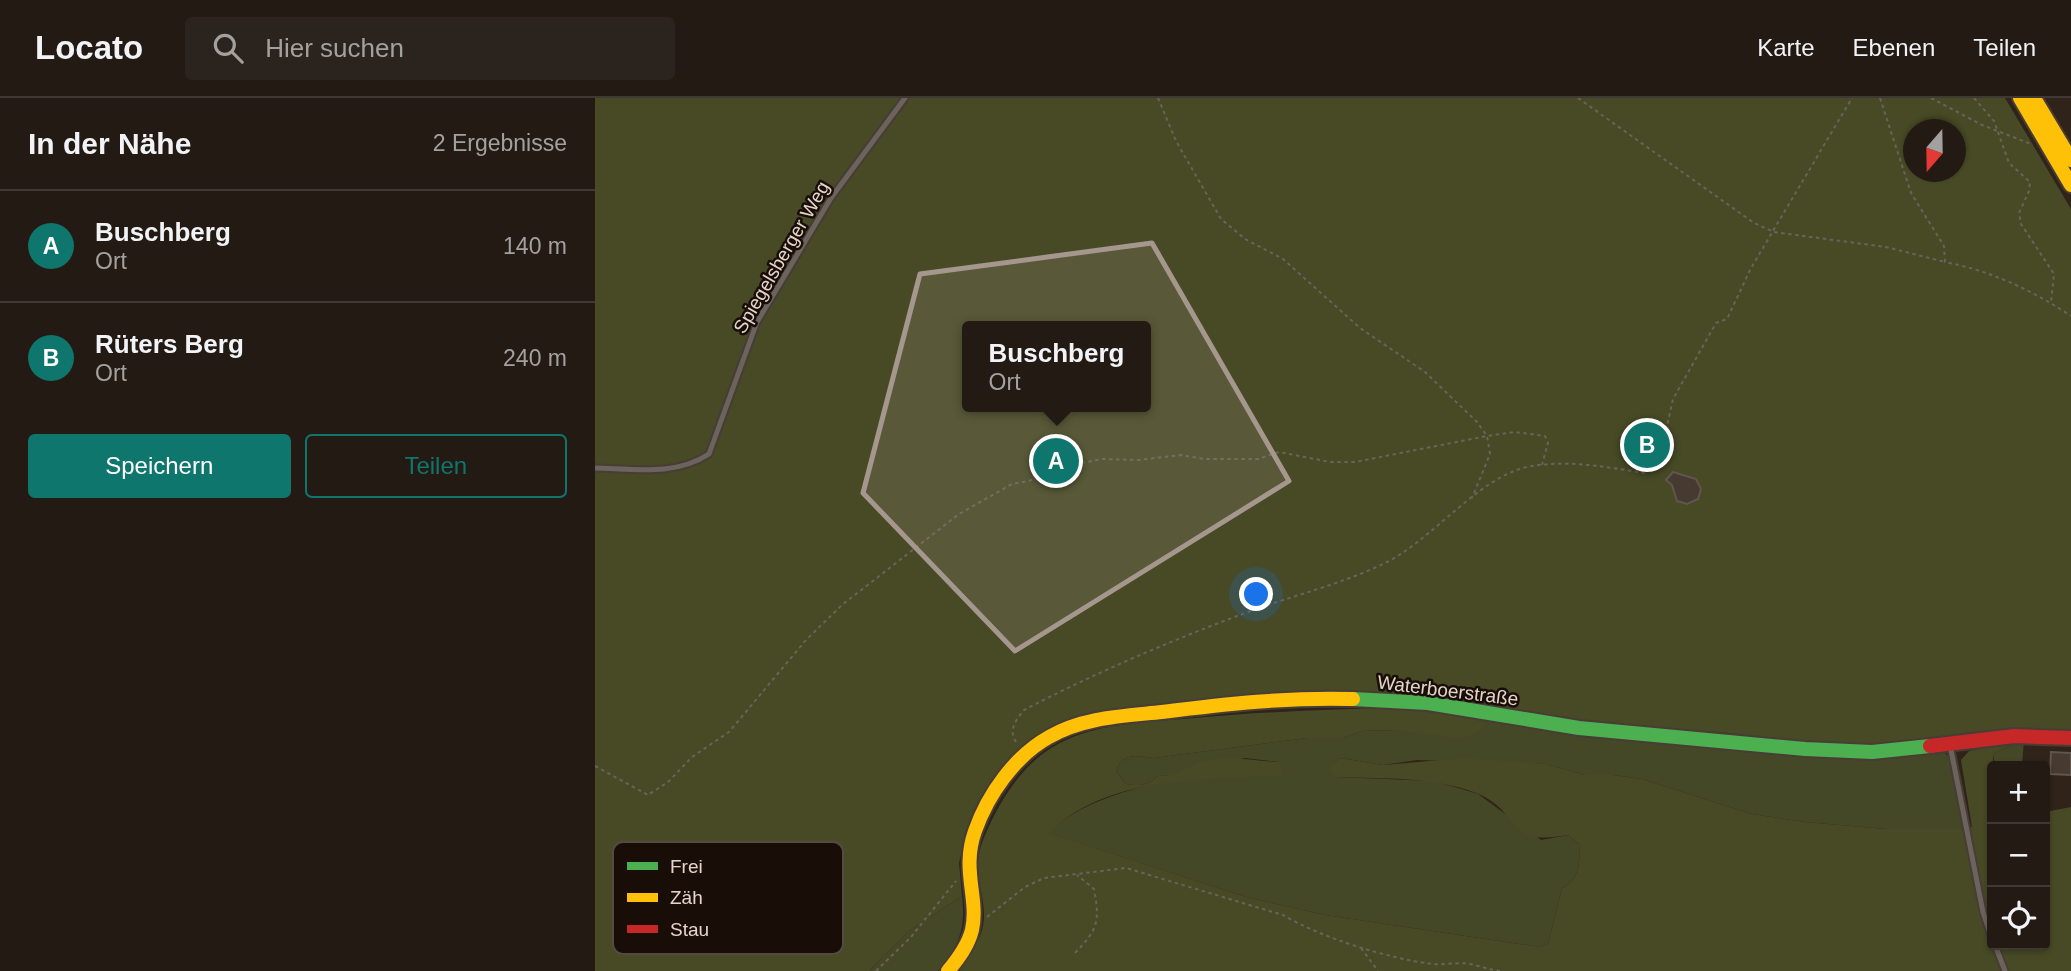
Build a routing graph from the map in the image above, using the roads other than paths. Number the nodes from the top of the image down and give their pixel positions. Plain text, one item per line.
1 (905, 98) edge
2 (2020, 98) edge
3 (2034, 98) edge
4 (2071, 160) edge
5 (2071, 185) edge
6 (595, 468) edge
7 (2071, 738) edge
8 (1949, 742) junction
9 (1987, 924) edge
10 (1997, 950) edge
11 (949, 971) edge
12 (2005, 971) edge

1 - 6 lane, Spiegelsberger Weg
2 - 5 street
3 - 4 street
7 - 8 street, Waterboerstraße
8 - 9 lane
8 - 11 street, Waterboerstraße
10 - 12 lane

